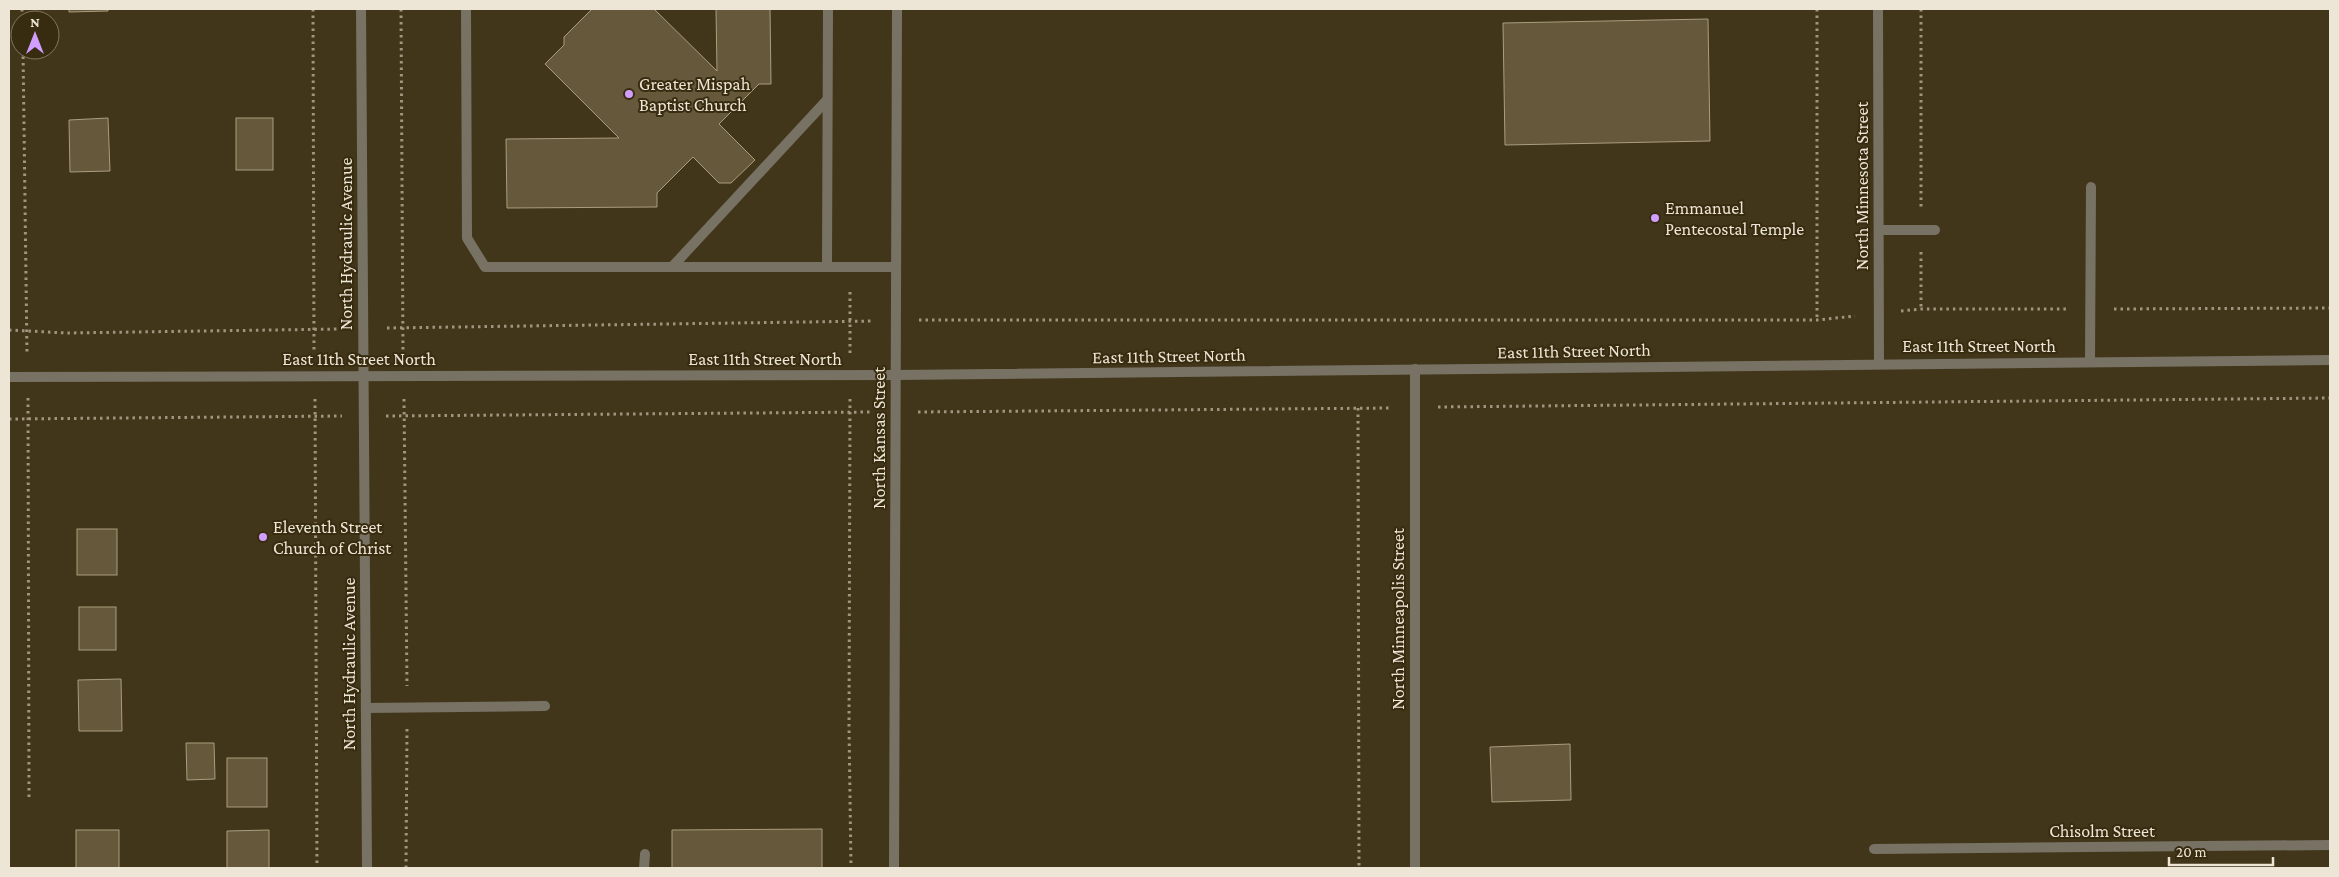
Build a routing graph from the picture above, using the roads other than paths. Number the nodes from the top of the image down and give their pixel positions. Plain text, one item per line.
1 (361, 9) edge
2 (466, 9) edge
3 (828, 9) edge
4 (897, 9) edge
5 (1878, 9) edge
6 (828, 100) junction
7 (2091, 187) dead end
8 (1878, 230) junction
9 (1935, 230) dead end
10 (672, 266) junction
11 (826, 266) junction
12 (896, 266) junction
13 (2330, 360) edge
14 (2090, 362) junction
15 (1879, 364) junction
16 (1414, 369) junction
17 (363, 375) junction
18 (895, 375) junction
19 (9, 377) edge
20 (545, 706) dead end
21 (366, 708) junction
22 (2330, 845) edge
23 (1874, 849) dead end
24 (645, 854) dead end
25 (367, 868) edge
26 (644, 868) edge
27 (894, 868) edge
28 (1415, 868) edge

1 - 17 street, North Hydraulic Avenue
2 - 10 street
3 - 6 street
4 - 12 street, North Kansas Street
5 - 8 street, North Minnesota Street
6 - 10 street
6 - 11 street
7 - 14 street
8 - 9 street
8 - 15 street, North Minnesota Street
10 - 11 street
11 - 12 street
12 - 18 street, North Kansas Street
13 - 14 street, East 11th Street North
14 - 15 street, East 11th Street North
15 - 16 street, East 11th Street North
16 - 18 street, East 11th Street North
16 - 28 street, North Minneapolis Street
17 - 18 street, East 11th Street North
17 - 19 street, East 11th Street North
17 - 21 street, North Hydraulic Avenue
18 - 27 street, North Kansas Street
20 - 21 street
21 - 25 street, North Hydraulic Avenue
22 - 23 street, Chisolm Street
24 - 26 street

